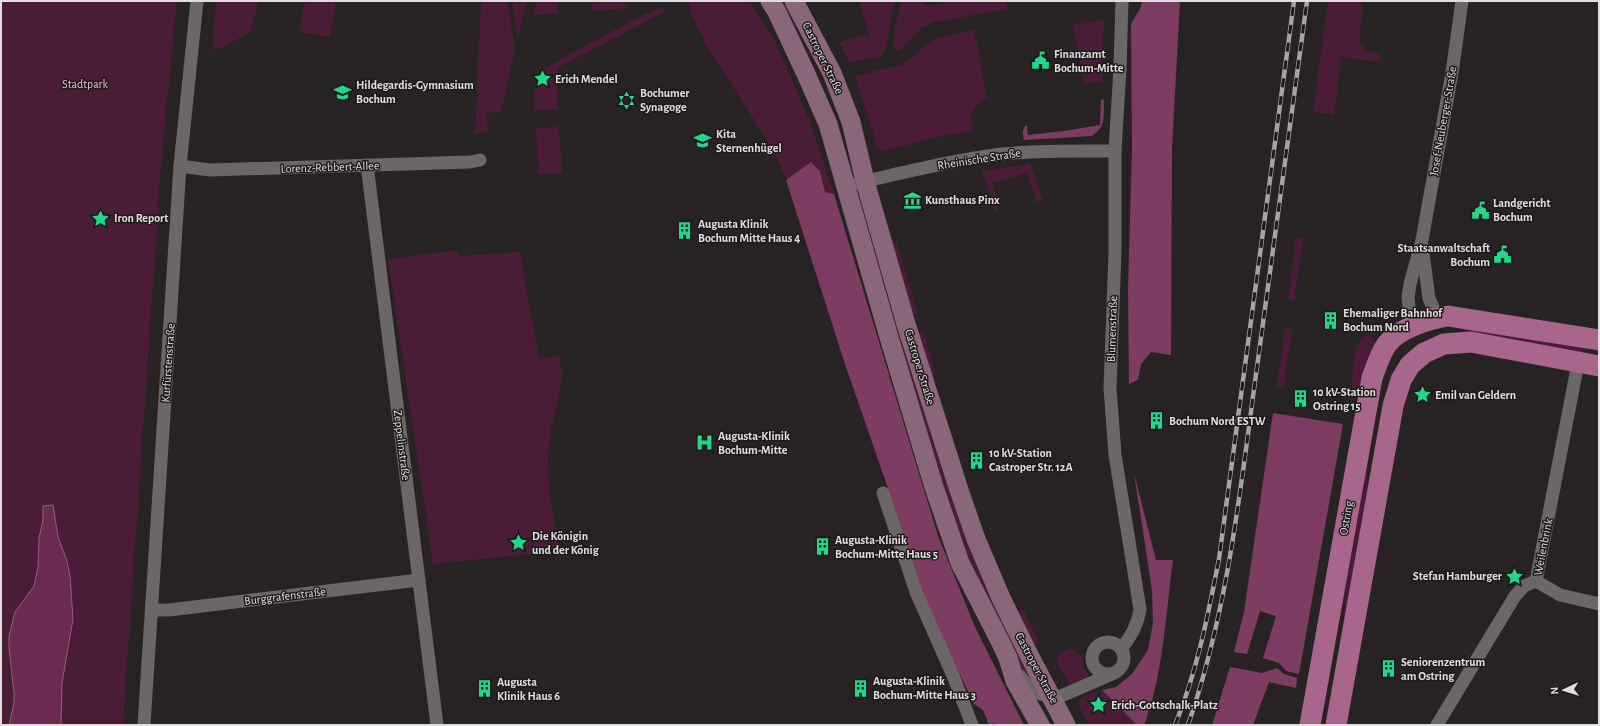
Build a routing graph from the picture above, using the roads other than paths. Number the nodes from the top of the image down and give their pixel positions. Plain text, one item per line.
1 (197, 1) edge
2 (770, 1) edge
3 (794, 1) edge
4 (1122, 1) edge
5 (1462, 1) edge
6 (1116, 151) junction
7 (480, 160) dead end
8 (367, 165) junction
9 (180, 166) junction
10 (865, 181) junction
11 (845, 186) junction
12 (1422, 240) junction
13 (1436, 318) junction
14 (1411, 327) junction
15 (1599, 340) edge
16 (1599, 345) edge
17 (1432, 349) junction
18 (1578, 362) junction
19 (1599, 366) edge
20 (883, 493) dead end
21 (419, 580) junction
22 (1536, 581) junction
23 (1599, 604) edge
24 (152, 610) junction
25 (1121, 649) junction
26 (1008, 658) junction
27 (1112, 674) junction
28 (1052, 696) junction
29 (144, 725) edge
30 (437, 725) edge
31 (972, 725) edge
32 (1040, 725) edge
33 (1066, 725) edge
34 (1310, 725) edge
35 (1336, 725) edge
36 (1437, 725) edge

1 - 9 street, Kurfürstenstraße
2 - 11 main road, Castroper Straße
3 - 10 main road, Castroper Straße
4 - 6 street, Blumenstraße
5 - 12 street, Josef-Neuberger-Straße
6 - 10 street, Rheinische Straße
6 - 25 street, Blumenstraße
7 - 8 street, Lorenz-Rebbert-Allee
8 - 9 street, Lorenz-Rebbert-Allee
8 - 21 street, Zeppelinstraße
9 - 24 street, Kurfürstenstraße
10 - 11 street, Rheinische Straße
10 - 28 main road, Castroper Straße
11 - 26 main road, Castroper Straße
12 - 13 street, Josef-Neuberger-Straße
12 - 14 street, Josef-Neuberger-Straße
13 - 14 main road, Ostring
13 - 15 main road, Ostring
13 - 17 main road
14 - 17 main road
14 - 34 main road, Ostring
16 - 18 main road
17 - 18 main road
17 - 35 main road
18 - 19 main road
18 - 22 street, Weilenbrink
20 - 31 street
21 - 24 street, Burggrafenstraße
21 - 30 street, Zeppelinstraße
22 - 23 street
22 - 36 street, Weilenbrink
24 - 29 street, Kurfürstenstraße
25 - 27 street
25 - 27 street
26 - 28 street
26 - 32 main road, Castroper Straße
27 - 28 street
28 - 33 main road, Castroper Straße

